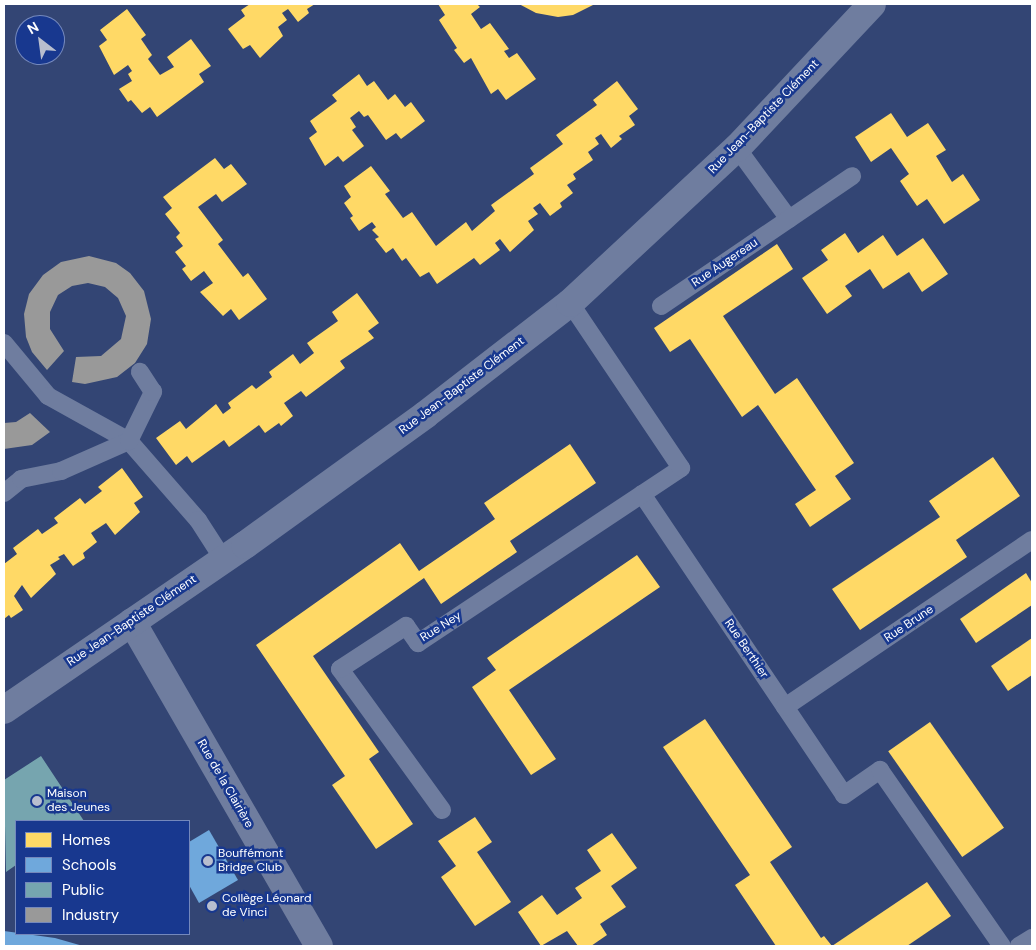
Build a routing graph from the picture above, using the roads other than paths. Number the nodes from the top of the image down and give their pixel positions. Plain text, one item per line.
1 (869, 5) edge
2 (737, 148) junction
3 (852, 176) dead end
4 (789, 219) junction
5 (570, 303) junction
6 (661, 306) dead end
7 (4, 343) edge
8 (140, 372) dead end
9 (129, 441) junction
10 (4, 493) edge
11 (642, 494) junction
12 (1032, 540) edge
13 (223, 559) junction
14 (132, 622) junction
15 (785, 707) junction
16 (4, 710) edge
17 (442, 810) dead end
18 (1032, 938) edge
19 (319, 946) edge
20 (1002, 946) edge
21 (1019, 946) edge

1 - 2 street, Rue Jean-Baptiste Clément
2 - 4 lane
2 - 5 street, Rue Jean-Baptiste Clément
3 - 4 lane, Rue Augereau
4 - 6 lane, Rue Augereau
5 - 11 lane
5 - 13 street, Rue Jean-Baptiste Clément
7 - 9 lane
8 - 9 lane
9 - 10 lane
9 - 13 lane
11 - 15 lane, Rue Berthier
11 - 17 lane, Rue Ney
12 - 15 lane, Rue Brune
13 - 14 street, Rue Jean-Baptiste Clément
14 - 16 street, Rue Jean-Baptiste Clément
14 - 19 street, Rue de la Clairière
15 - 20 lane, Rue Berthier
18 - 21 lane

